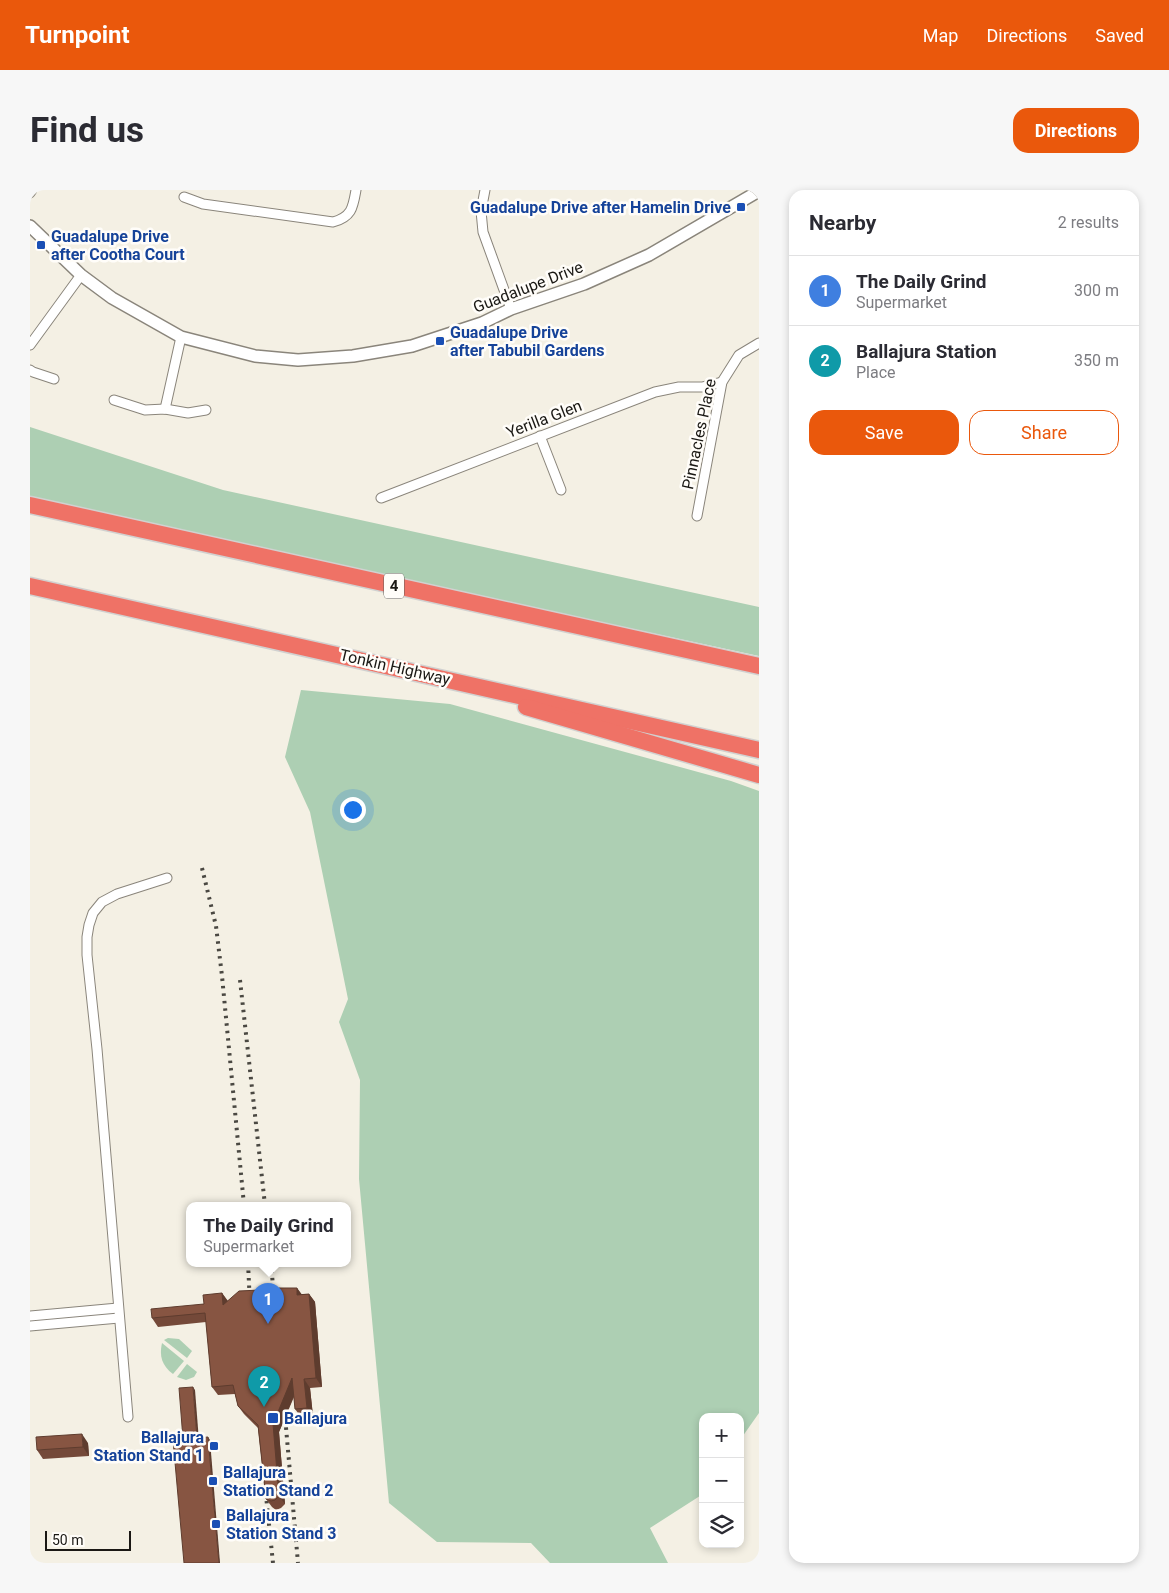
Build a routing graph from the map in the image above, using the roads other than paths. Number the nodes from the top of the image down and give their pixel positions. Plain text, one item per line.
1 (356, 190) edge
2 (485, 190) edge
3 (759, 191) edge
4 (184, 197) dead end
5 (30, 226) edge
6 (80, 275) junction
7 (511, 309) junction
8 (181, 337) junction
9 (759, 343) edge
10 (30, 345) edge
11 (30, 370) edge
12 (54, 379) dead end
13 (722, 382) junction
14 (114, 400) dead end
15 (164, 409) junction
16 (206, 410) dead end
17 (540, 436) junction
18 (561, 490) dead end
19 (381, 498) dead end
20 (30, 505) edge
21 (697, 516) dead end
22 (30, 586) edge
23 (759, 666) edge
24 (441, 678) junction
25 (759, 750) edge
26 (759, 775) edge
27 (167, 878) dead end
28 (118, 1308) junction
29 (30, 1316) edge
30 (119, 1318) junction
31 (30, 1326) edge
32 (128, 1416) dead end

1 - 4 street
2 - 7 street
3 - 7 street, Guadalupe Drive
5 - 6 street, Guadalupe Drive
6 - 8 street, Guadalupe Drive
6 - 10 street
7 - 8 street, Guadalupe Drive
8 - 15 street
9 - 13 street, Pinnacles Place
11 - 12 street
13 - 17 street, Yerilla Glen
13 - 21 street, Pinnacles Place
14 - 15 street
15 - 16 street
17 - 18 street
17 - 19 street, Yerilla Glen
20 - 23 highway, 4
22 - 24 highway, Tonkin Highway
24 - 25 highway, Tonkin Highway
24 - 26 highway
27 - 28 street
28 - 29 street
28 - 30 street
30 - 31 street
30 - 32 street

